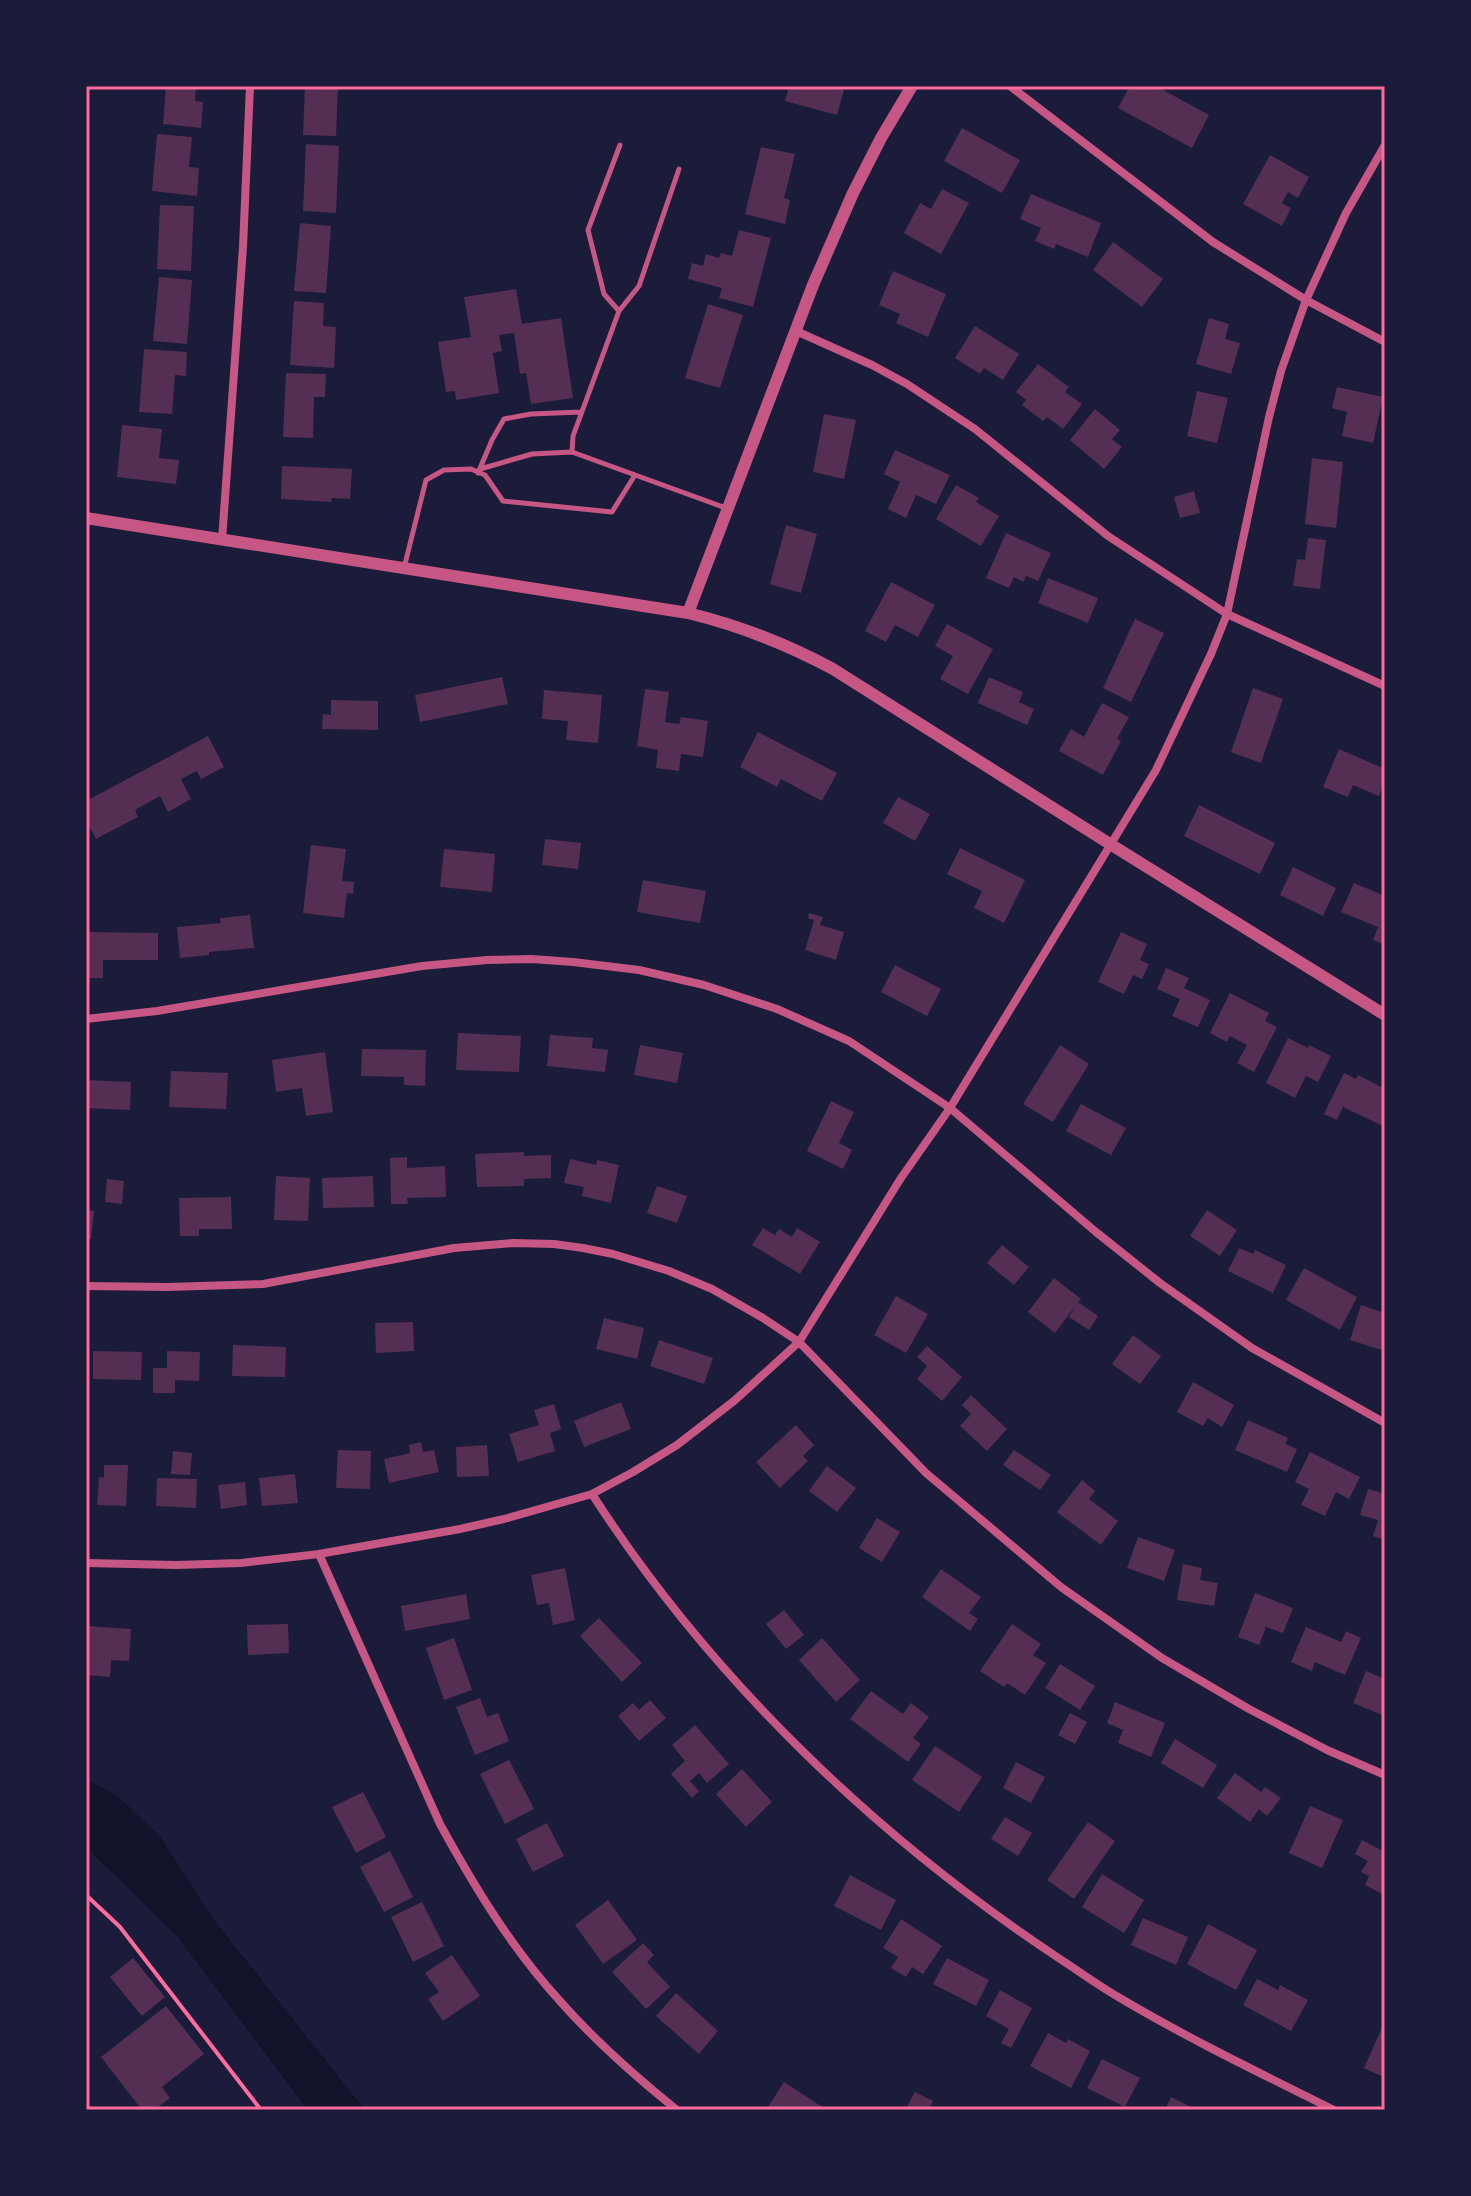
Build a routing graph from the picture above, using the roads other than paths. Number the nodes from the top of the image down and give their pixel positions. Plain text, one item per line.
1 (250, 86) edge
2 (912, 86) edge
3 (1010, 86) edge
4 (620, 145) dead end
5 (1385, 145) edge
6 (679, 169) dead end
7 (1306, 300) junction
8 (619, 311) junction
9 (796, 331) junction
10 (1385, 342) edge
11 (581, 412) junction
12 (572, 452) junction
13 (479, 471) junction
14 (635, 475) junction
15 (727, 509) junction
16 (86, 518) edge
17 (222, 540) junction
18 (404, 568) junction
19 (688, 613) junction
20 (1227, 614) junction
21 (1385, 686) edge
22 (1110, 844) junction
23 (1385, 1015) edge
24 (86, 1019) edge
25 (950, 1108) junction
26 (86, 1286) edge
27 (799, 1342) junction
28 (1385, 1423) edge
29 (592, 1494) junction
30 (319, 1554) junction
31 (86, 1563) edge
32 (1385, 1775) edge
33 (677, 2110) edge
34 (1334, 2110) edge

1 - 17 street
2 - 9 street
3 - 7 street
4 - 8 lane
5 - 7 street
6 - 8 lane
7 - 10 street
7 - 20 street
8 - 11 lane
9 - 15 street
9 - 20 street
11 - 12 lane
11 - 13 lane
12 - 13 lane
12 - 14 lane
13 - 14 lane
13 - 18 lane
14 - 15 lane
15 - 19 street
16 - 17 street
17 - 18 street
18 - 19 street
19 - 22 street
20 - 21 street
20 - 22 street
22 - 23 street
22 - 25 street
24 - 25 street
25 - 27 street
25 - 28 street
26 - 27 street
27 - 29 street
27 - 32 street
29 - 30 street
29 - 34 street
30 - 31 street
30 - 33 street

